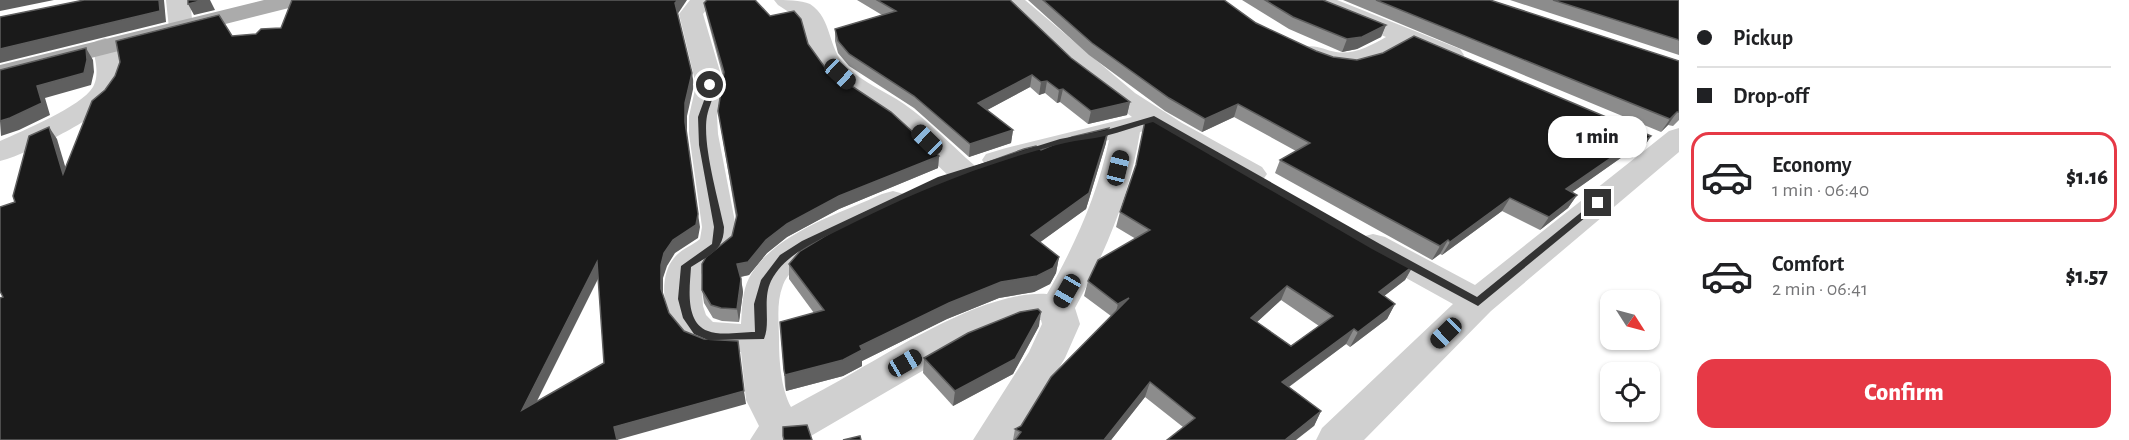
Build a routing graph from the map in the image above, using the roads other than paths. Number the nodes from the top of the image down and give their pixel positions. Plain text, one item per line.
1 (178, 0) edge
2 (293, 0) edge
3 (702, 0) edge
4 (786, 0) edge
5 (1011, 0) edge
6 (1316, 0) edge
7 (181, 28) junction
8 (1406, 37) junction
9 (1293, 42) edge
10 (105, 46) junction
11 (1476, 65) edge
12 (0, 73) edge
13 (1140, 123) junction
14 (1664, 141) edge
15 (0, 152) edge
16 (963, 172) junction
17 (1275, 189) edge
18 (1346, 229) edge
19 (1478, 302) junction
20 (1057, 308) junction
21 (760, 336) junction
22 (777, 436) edge
23 (993, 440) edge
24 (1336, 440) edge

1 - 7 street
2 - 7 main road
3 - 21 street
4 - 16 street
5 - 13 street
6 - 8 street
7 - 10 main road
8 - 9 street
8 - 11 street
10 - 12 main road
10 - 15 street
13 - 16 street
13 - 17 street
13 - 20 street
14 - 19 street
16 - 21 street
18 - 19 street
19 - 24 street
20 - 22 street
20 - 23 street
21 - 22 street

